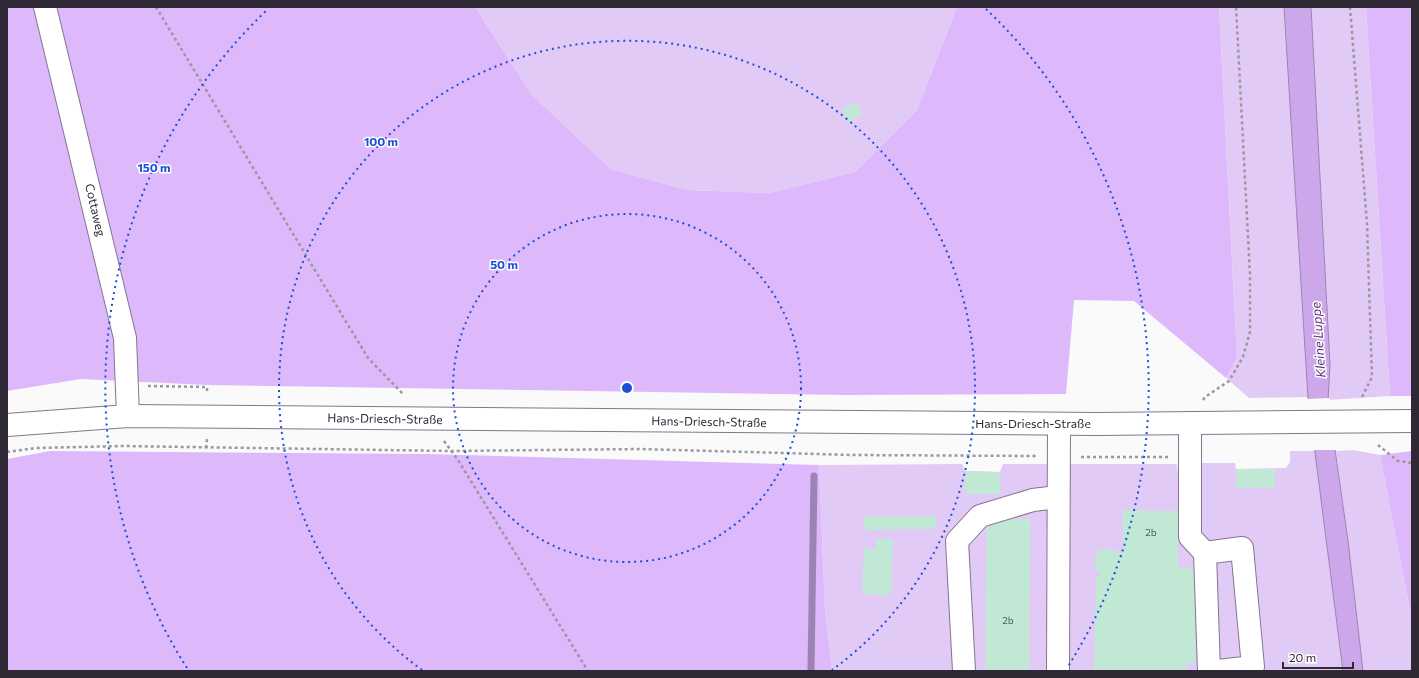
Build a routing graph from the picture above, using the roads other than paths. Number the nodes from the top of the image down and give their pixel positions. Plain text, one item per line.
1 (45, 7) edge
2 (128, 416) junction
3 (1412, 421) edge
4 (1190, 423) junction
5 (1059, 424) junction
6 (7, 425) edge
7 (1058, 497) junction
8 (1205, 553) junction
9 (964, 671) edge
10 (1058, 671) edge
11 (1209, 671) edge
12 (1218, 671) edge

1 - 2 main road, Cottaweg
2 - 5 main road, Hans-Driesch-Straße
2 - 6 main road, Hans-Driesch-Straße
3 - 4 main road, Hans-Driesch-Straße
4 - 5 main road, Hans-Driesch-Straße
4 - 8 main road
5 - 7 main road
7 - 9 main road
7 - 10 main road
8 - 11 main road
8 - 12 main road

